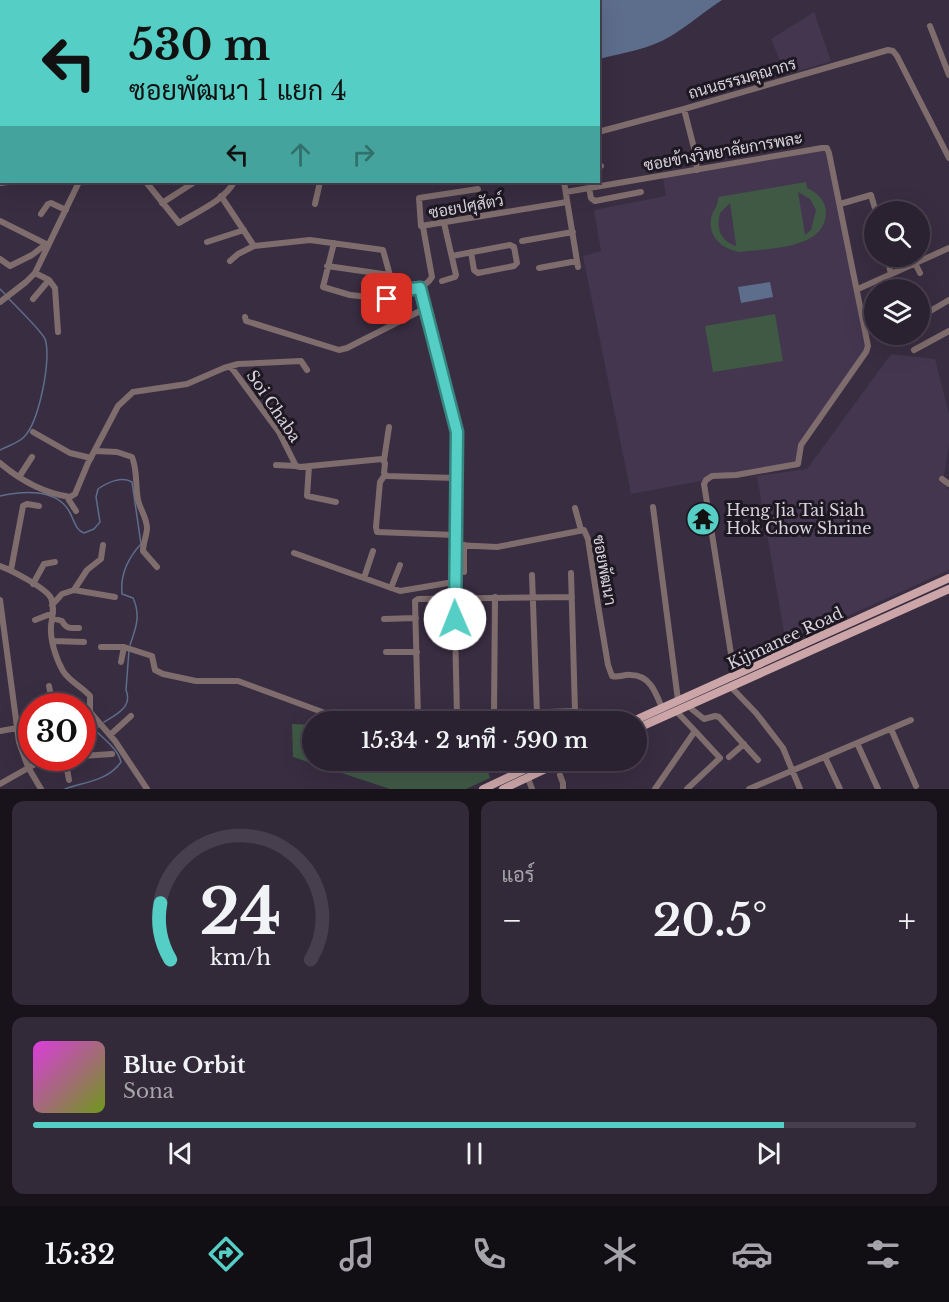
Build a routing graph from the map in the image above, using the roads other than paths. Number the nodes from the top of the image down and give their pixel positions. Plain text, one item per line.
1 (930, 26) dead end
2 (949, 75) edge
3 (684, 109) junction
4 (600, 131) edge
5 (949, 158) edge
6 (697, 170) junction
7 (79, 183) edge
8 (147, 183) edge
9 (193, 183) edge
10 (233, 183) edge
11 (320, 183) edge
12 (564, 183) edge
13 (590, 188) junction
14 (478, 189) dead end
15 (566, 192) junction
16 (641, 192) dead end
17 (221, 196) junction
18 (873, 201) edge
19 (567, 202) junction
20 (162, 203) junction
21 (315, 204) dead end
22 (840, 204) junction
23 (66, 210) junction
24 (41, 214) dead end
25 (0, 221) edge
26 (444, 223) junction
27 (423, 227) junction
28 (244, 231) junction
29 (573, 232) junction
30 (522, 241) dead end
31 (207, 242) dead end
32 (334, 243) junction
33 (47, 245) junction
34 (254, 246) junction
35 (949, 248) edge
36 (471, 252) junction
37 (452, 256) junction
38 (930, 256) edge
39 (0, 259) edge
40 (230, 261) dead end
41 (327, 266) junction
42 (889, 267) edge
43 (906, 267) edge
44 (917, 267) edge
45 (539, 268) dead end
46 (34, 273) junction
47 (920, 273) dead end
48 (891, 274) junction
49 (390, 275) junction
50 (49, 280) junction
51 (442, 281) dead end
52 (420, 288) junction
53 (858, 289) junction
54 (394, 290) junction
55 (33, 299) dead end
56 (949, 300) edge
57 (1, 301) edge
58 (424, 309) junction
59 (930, 311) edge
60 (245, 317) dead end
61 (949, 331) edge
62 (58, 332) dead end
63 (914, 350) dead end
64 (230, 367) junction
65 (306, 370) dead end
66 (389, 427) dead end
67 (33, 432) dead end
68 (96, 451) junction
69 (32, 457) dead end
70 (91, 458) junction
71 (384, 460) junction
72 (0, 463) edge
73 (276, 465) dead end
74 (296, 466) junction
75 (309, 466) junction
76 (385, 475) junction
77 (949, 476) edge
78 (20, 477) junction
79 (455, 478) junction
80 (949, 484) edge
81 (67, 497) junction
82 (336, 502) dead end
83 (39, 506) dead end
84 (652, 507) dead end
85 (575, 508) dead end
86 (76, 511) dead end
87 (581, 530) junction
88 (455, 535) junction
89 (104, 545) dead end
90 (455, 545) junction
91 (464, 545) junction
92 (373, 551) dead end
93 (294, 553) dead end
94 (55, 562) dead end
95 (400, 565) dead end
96 (0, 566) edge
97 (158, 567) dead end
98 (11, 570) junction
99 (464, 572) dead end
100 (571, 573) dead end
101 (532, 575) dead end
102 (364, 578) junction
103 (949, 578) edge
104 (454, 582) junction
105 (33, 584) junction
106 (391, 588) junction
107 (949, 589) edge
108 (74, 590) junction
109 (533, 596) junction
110 (115, 597) dead end
111 (495, 597) junction
112 (572, 597) junction
113 (455, 598) junction
114 (0, 600) edge
115 (52, 605) junction
116 (0, 607) edge
117 (52, 616) junction
118 (416, 618) junction
119 (384, 619) dead end
120 (35, 620) dead end
121 (79, 628) dead end
122 (53, 641) junction
123 (84, 642) dead end
124 (100, 647) dead end
125 (124, 647) junction
126 (386, 652) dead end
127 (417, 652) junction
128 (122, 662) dead end
129 (736, 671) junction
130 (49, 686) dead end
131 (731, 687) junction
132 (50, 693) edge
133 (678, 700) junction
134 (688, 706) junction
135 (662, 708) junction
136 (320, 711) edge
137 (418, 711) edge
138 (457, 711) edge
139 (495, 711) edge
140 (537, 711) edge
141 (575, 711) edge
142 (676, 711) junction
143 (647, 715) edge
144 (131, 716) dead end
145 (911, 720) dead end
146 (647, 724) edge
147 (17, 728) junction
148 (891, 729) junction
149 (0, 731) edge
150 (695, 731) junction
151 (18, 735) edge
152 (110, 735) junction
153 (857, 742) junction
154 (744, 744) junction
155 (111, 754) dead end
156 (96, 755) edge
157 (825, 756) junction
158 (729, 757) dead end
159 (758, 760) dead end
160 (22, 771) edge
161 (30, 771) edge
162 (66, 771) edge
163 (521, 771) edge
164 (541, 771) edge
165 (793, 771) junction
166 (560, 775) dead end
167 (524, 779) junction
168 (69, 780) dead end
169 (2, 784) edge
170 (916, 786) dead end
171 (41, 789) edge
172 (147, 789) edge
173 (483, 789) edge
174 (503, 789) edge
175 (525, 789) edge
176 (532, 789) edge
177 (563, 789) edge
178 (654, 789) edge
179 (687, 789) edge
180 (749, 789) edge
181 (800, 789) edge
182 (840, 789) edge
183 (878, 789) edge

1 - 2 street
3 - 4 street, ถนนธรรมคุณากร
3 - 5 street, ถนนธรรมคุณากร
3 - 6 street
6 - 13 street, ซอยข้างวิทยาลัยการพละ
6 - 22 street, ซอยข้างวิทยาลัยการพละ
7 - 23 street
8 - 20 street
9 - 20 street
10 - 17 street
11 - 21 street
12 - 15 street
13 - 15 street, ซอยข้างวิทยาลัยการพละ
13 - 16 street
14 - 27 street, ซอยปศุสัตว์
15 - 19 street
17 - 20 street
17 - 28 street
18 - 22 street
19 - 26 street, ซอยปศุสัตว์
19 - 29 street
22 - 53 street, ซอยข้างวิทยาลัยการพละ
23 - 24 street
23 - 33 street
25 - 33 street
26 - 27 street, ซอยปศุสัตว์
26 - 37 street
27 - 52 street
28 - 31 street
28 - 34 street
29 - 30 street
29 - 45 street
32 - 34 street
32 - 41 street
32 - 49 street
33 - 39 street
33 - 46 street
34 - 40 street
35 - 38 street
36 - 36 street
36 - 37 street
37 - 51 street
41 - 49 street
41 - 54 street
42 - 48 street
43 - 48 street
44 - 47 street
46 - 50 street
46 - 57 street
48 - 53 street
49 - 54 street
50 - 55 street
50 - 62 street
52 - 54 street
52 - 58 street
53 - 129 street, ซอยข้างวิทยาลัยการพละ
56 - 59 street
58 - 60 street
58 - 79 street
61 - 63 street
64 - 65 street
64 - 68 street
64 - 74 street, Soi Chaba
66 - 71 street
67 - 70 street
68 - 70 street
68 - 97 street
69 - 78 street
70 - 81 street
71 - 75 street, Soi Chaba
71 - 76 street
72 - 78 street
73 - 74 street
74 - 75 street, Soi Chaba
75 - 82 street
76 - 79 street
76 - 88 street
77 - 80 street
78 - 81 street
79 - 88 street
81 - 86 street
83 - 98 street
84 - 133 street
85 - 87 street
87 - 91 street, ซอยพัฒนา
87 - 135 street, ซอยพัฒนา
88 - 90 street
89 - 108 street
90 - 91 street, ซอยพัฒนา
90 - 104 street
91 - 99 street
92 - 102 street
93 - 102 street
94 - 105 street
95 - 106 street
96 - 98 street
98 - 105 street
100 - 112 street
101 - 109 street
102 - 106 street
103 - 129 main road, Kijmanee Road
104 - 106 street
104 - 113 street
105 - 115 street
107 - 131 main road, Kijmanee Road
108 - 110 street
108 - 115 street
109 - 111 street
109 - 112 street
109 - 140 street
111 - 113 street
111 - 139 street
112 - 141 street
113 - 118 street
113 - 138 street
114 - 116 street
115 - 117 street
116 - 147 street
117 - 120 street
117 - 121 street
117 - 122 street
118 - 119 street
118 - 127 street
122 - 123 street
122 - 152 street
124 - 125 street
125 - 128 street
125 - 136 street
126 - 127 street
127 - 137 street
129 - 133 main road, Kijmanee Road
130 - 132 street
131 - 134 main road, Kijmanee Road
131 - 165 street
133 - 135 main road, Kijmanee Road
134 - 142 main road, Kijmanee Road
134 - 154 street
135 - 143 main road, Kijmanee Road
142 - 146 main road, Kijmanee Road
142 - 150 street
144 - 152 street
145 - 148 street
147 - 149 street
147 - 151 street
148 - 153 street
148 - 170 street
150 - 178 street
150 - 179 street
152 - 172 street
153 - 157 street
153 - 183 street
154 - 158 street
154 - 159 street
155 - 156 street
157 - 165 street
157 - 182 street
160 - 169 street
161 - 171 street
162 - 168 street
163 - 173 main road
164 - 167 main road
165 - 180 street
165 - 181 street
166 - 177 street
167 - 174 main road
167 - 175 street
167 - 176 street

